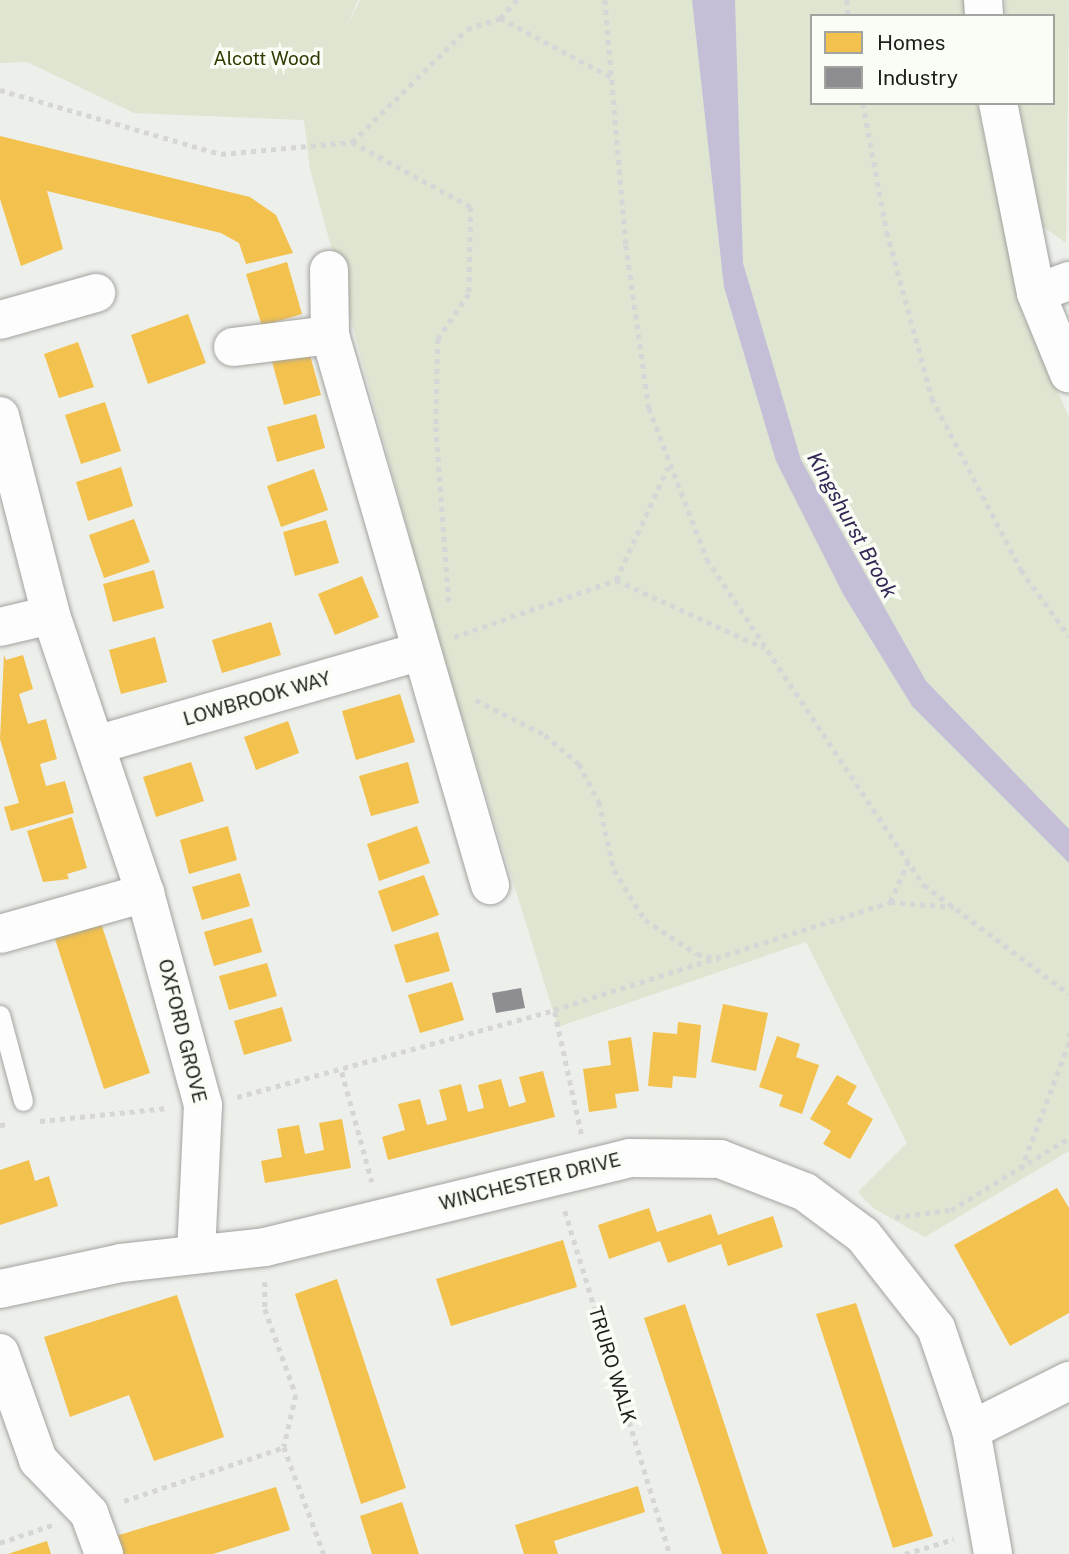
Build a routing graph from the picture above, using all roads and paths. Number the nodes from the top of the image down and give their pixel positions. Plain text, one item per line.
1 (517, 0) edge
2 (605, 0) edge
3 (500, 18) junction
4 (612, 77) junction
5 (0, 90) edge
6 (863, 105) edge
7 (999, 105) edge
8 (352, 142) junction
9 (329, 270) dead end
10 (1052, 287) edge
11 (96, 293) dead end
12 (0, 320) edge
13 (330, 335) junction
14 (233, 347) dead end
15 (1069, 374) edge
16 (0, 416) edge
17 (668, 467) junction
18 (616, 580) junction
19 (449, 611) dead end
20 (51, 615) junction
21 (450, 624) dead end
22 (0, 627) edge
23 (1069, 636) edge
24 (441, 647) junction
25 (766, 649) junction
26 (470, 697) dead end
27 (96, 745) junction
28 (908, 862) junction
29 (490, 886) dead end
30 (145, 893) junction
31 (890, 902) junction
32 (954, 907) junction
33 (0, 934) edge
34 (719, 959) junction
35 (1069, 994) edge
36 (554, 1010) junction
37 (0, 1015) edge
38 (1069, 1033) edge
39 (1069, 1046) edge
40 (342, 1072) junction
41 (23, 1101) dead end
42 (203, 1105) junction
43 (27, 1123) dead end
44 (13, 1124) dead end
45 (0, 1125) edge
46 (1069, 1139) edge
47 (1021, 1169) junction
48 (571, 1171) junction
49 (382, 1217) junction
50 (863, 1235) junction
51 (265, 1247) junction
52 (196, 1254) junction
53 (0, 1289) edge
54 (0, 1353) edge
55 (1069, 1381) edge
56 (971, 1430) junction
57 (284, 1447) junction
58 (89, 1513) junction
59 (991, 1541) edge
60 (0, 1543) edge
61 (104, 1554) edge
62 (324, 1554) edge
63 (670, 1554) edge
64 (905, 1554) edge

1 - 3 path
2 - 4 path
3 - 4 path
3 - 8 path
4 - 17 path
5 - 8 path
6 - 23 path
7 - 10 street
8 - 19 path
9 - 13 street
10 - 15 street
11 - 12 street
13 - 14 street
13 - 24 street
16 - 20 street, OXFORD GROVE
17 - 18 path
17 - 25 path
18 - 24 path
18 - 25 path
20 - 22 street
20 - 27 street, OXFORD GROVE
21 - 24 path
24 - 27 street, LOWBROOK WAY
24 - 29 street
25 - 28 path
26 - 34 path
27 - 30 street, OXFORD GROVE
28 - 31 path
28 - 32 path
30 - 33 street
30 - 42 street, OXFORD GROVE
31 - 32 path
31 - 34 path
32 - 35 path
34 - 36 path
36 - 40 path
36 - 48 path, TRURO WALK
37 - 41 lane
38 - 39 path
39 - 47 path
40 - 42 path
40 - 49 path
42 - 43 path
42 - 52 street, OXFORD GROVE
44 - 45 path
46 - 47 path
47 - 50 path
48 - 49 street, WINCHESTER DRIVE
48 - 50 street, WINCHESTER DRIVE
48 - 63 path, TRURO WALK
49 - 51 street, WINCHESTER DRIVE
50 - 56 street, WINCHESTER DRIVE
51 - 52 street, WINCHESTER DRIVE
51 - 57 path
52 - 53 street, WINCHESTER DRIVE
54 - 58 street
55 - 56 street
56 - 59 street, WINCHESTER DRIVE
57 - 58 path
57 - 62 path
58 - 60 path
58 - 61 street
59 - 64 path

